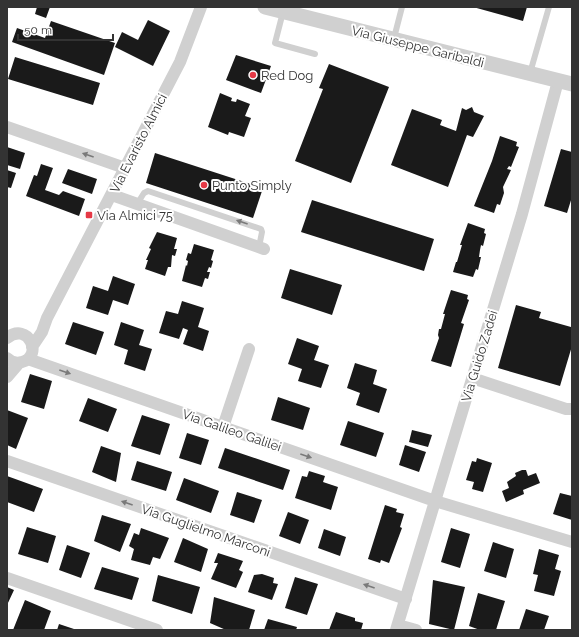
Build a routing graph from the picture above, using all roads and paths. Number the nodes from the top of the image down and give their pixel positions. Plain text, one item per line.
1 (201, 7) edge
2 (265, 7) edge
3 (402, 7) edge
4 (549, 7) edge
5 (283, 12) junction
6 (393, 40) junction
7 (315, 54) dead end
8 (530, 74) junction
9 (565, 83) edge
10 (7, 127) edge
11 (125, 168) junction
12 (112, 195) junction
13 (137, 204) junction
14 (262, 248) joint
15 (47, 318) junction
16 (12, 334) edge
17 (32, 347) junction
18 (249, 349) dead end
19 (16, 361) edge
20 (8, 376) edge
21 (472, 378) junction
22 (572, 409) edge
23 (223, 427) junction
24 (7, 461) edge
25 (435, 501) junction
26 (572, 542) edge
27 (7, 578) edge
28 (406, 599) junction
29 (124, 625) edge
30 (397, 627) edge
31 (157, 630) edge
32 (416, 630) edge

1 - 11 street, Via Evaristo Almici
2 - 5 street, Via Giuseppe Garibaldi
3 - 6 lane
4 - 8 lane
5 - 6 street, Via Giuseppe Garibaldi
5 - 7 lane
6 - 8 street, Via Giuseppe Garibaldi
8 - 9 street, Via Giuseppe Garibaldi
9 - 21 street, Via Guido Zadei
11 -> 10 street
11 - 12 street, Via Evaristo Almici
12 - 13 street
12 - 15 street, Via Evaristo Almici
13 - 14 street
14 -> 13 lane
15 - 16 street, Via Evaristo Almici
15 - 17 street, Via Evaristo Almici
16 - 17 street
17 - 19 street, Via Evaristo Almici
18 - 23 street
19 - 20 street
19 -> 23 street, Via Galileo Galilei
21 - 22 street
21 - 25 street, Via Guido Zadei
23 -> 25 street, Via Galileo Galilei
28 -> 24 street, Via Guglielmo Marconi
25 - 26 street, Via Galileo Galilei
25 - 28 street, Via Guido Zadei
27 - 29 street
28 - 30 street, Via Guido Zadei
29 - 31 street
30 - 32 street

